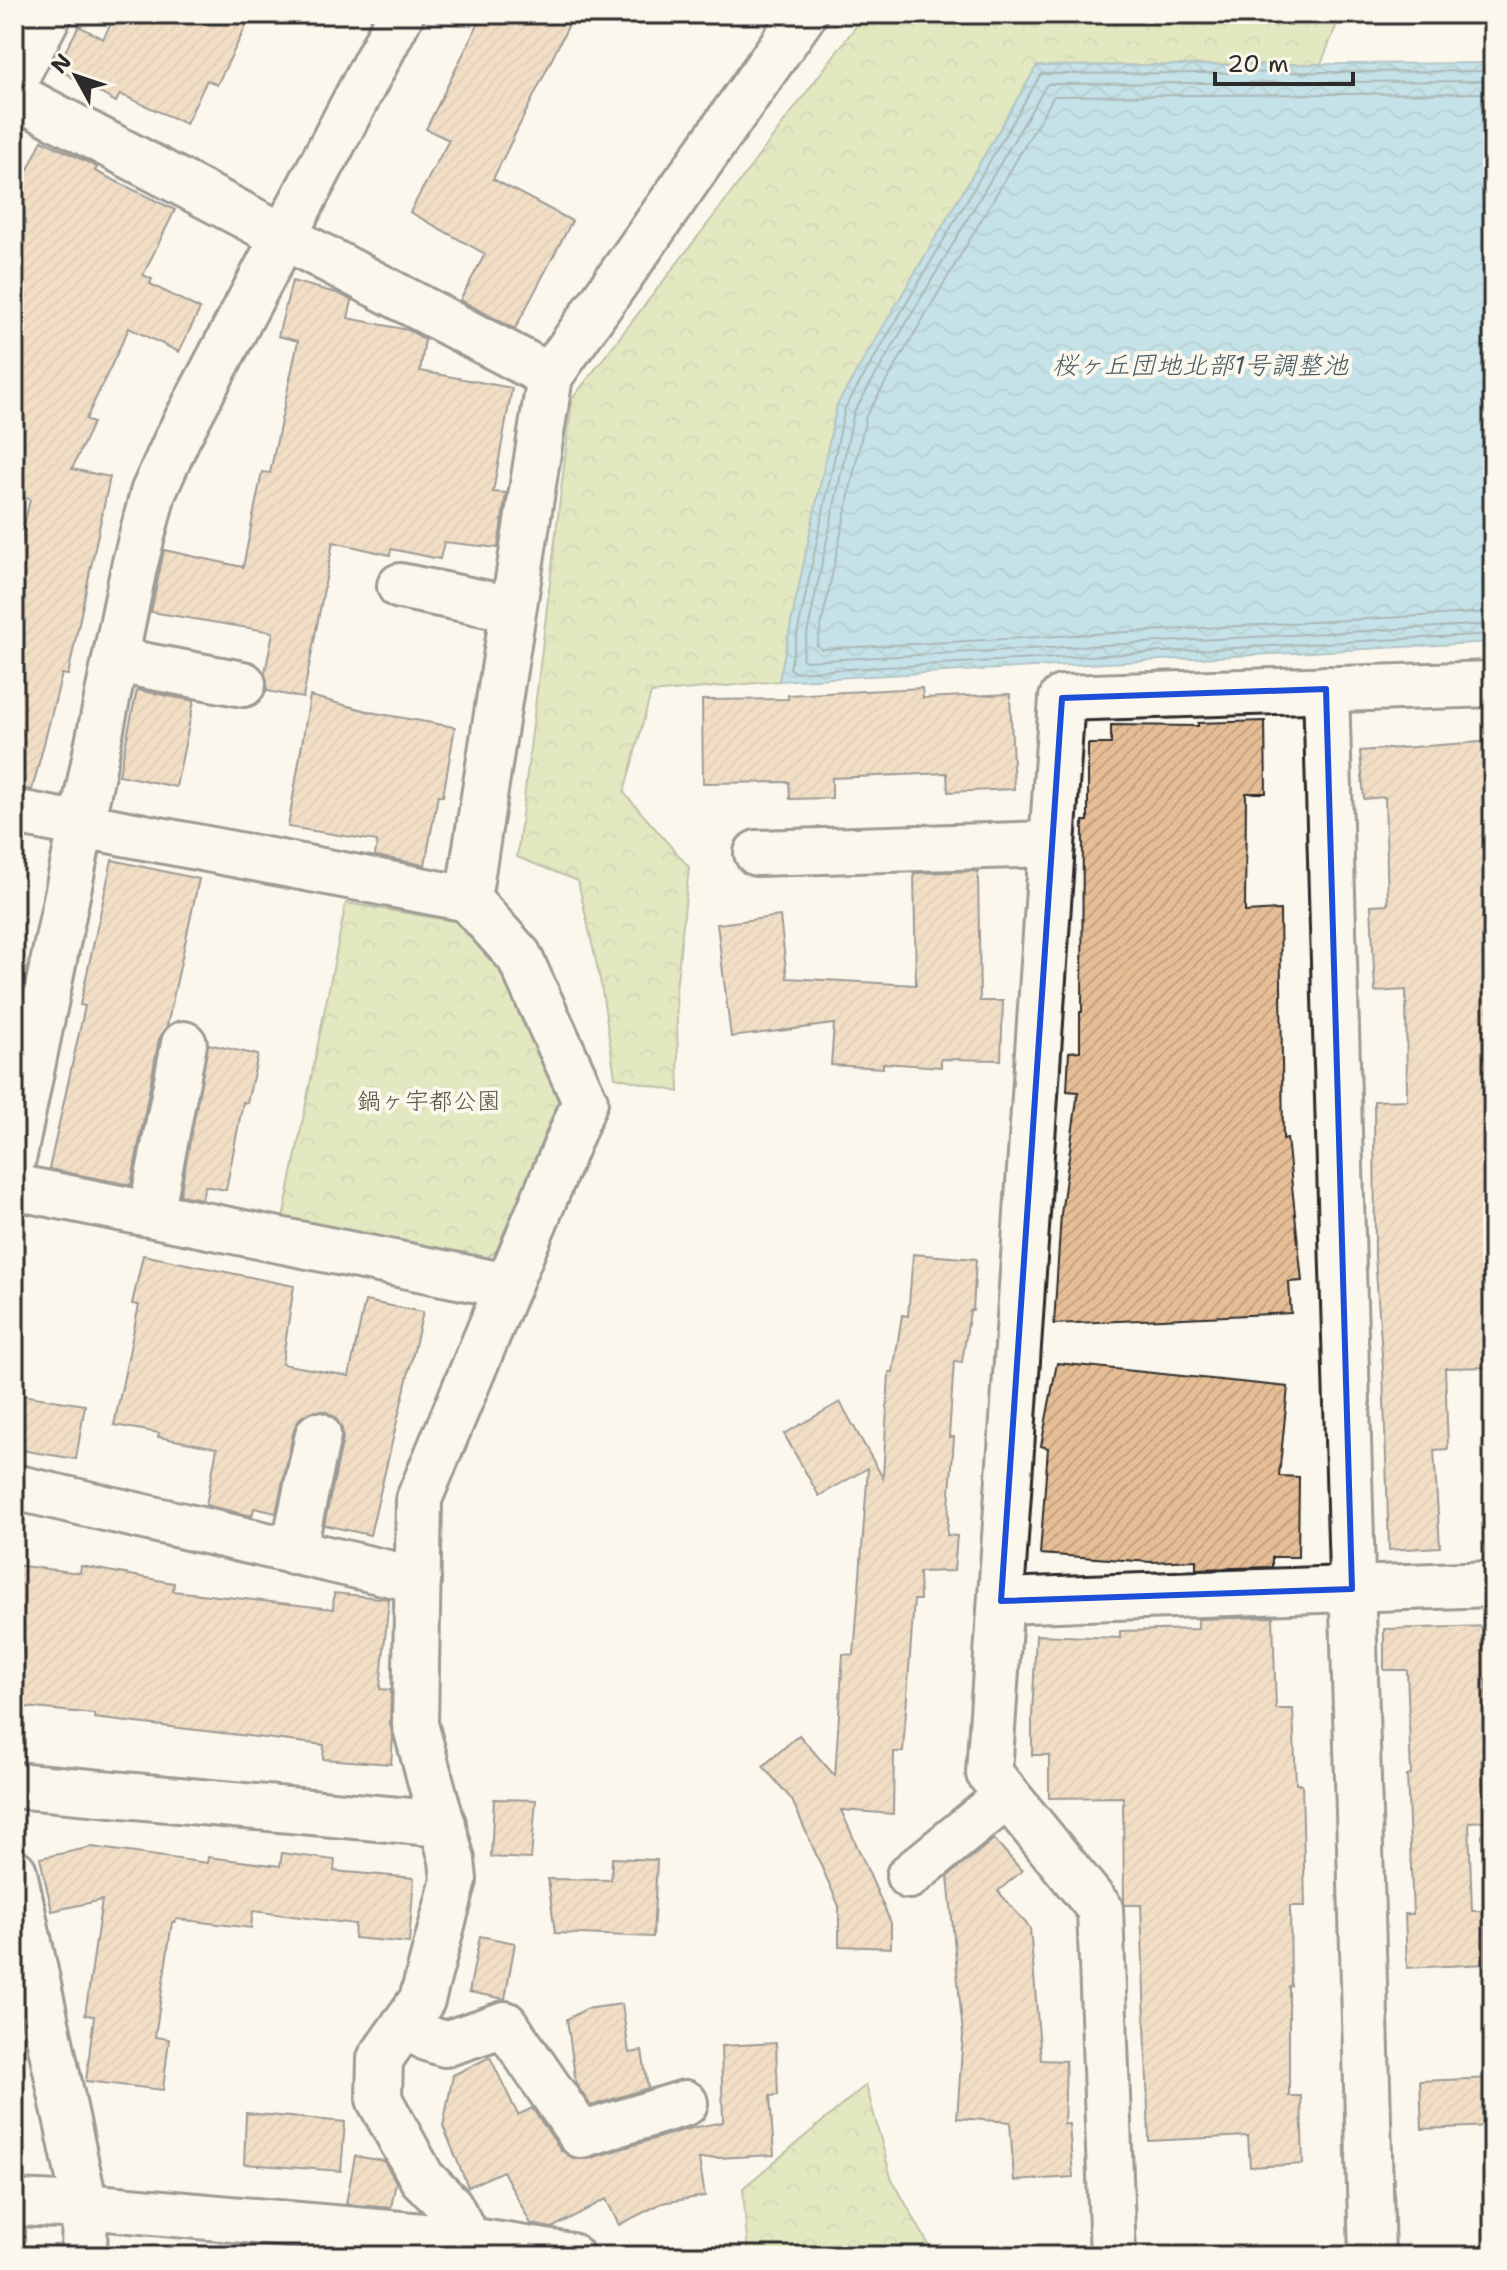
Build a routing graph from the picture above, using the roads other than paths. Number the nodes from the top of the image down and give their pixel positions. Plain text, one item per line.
1 (49, 14) edge
2 (401, 14) edge
3 (804, 14) edge
4 (14, 81) edge
5 (14, 95) edge
6 (285, 235) junction
7 (550, 376) junction
8 (400, 586) dead end
9 (513, 609) junction
10 (115, 660) junction
11 (243, 684) dead end
12 (1493, 684) edge
13 (1326, 689) junction
14 (14, 812) edge
15 (82, 825) junction
16 (1051, 844) junction
17 (757, 853) dead end
18 (468, 899) junction
19 (184, 1044) dead end
20 (14, 1155) edge
21 (14, 1187) edge
22 (151, 1214) junction
23 (508, 1286) junction
24 (318, 1435) dead end
25 (14, 1487) edge
26 (293, 1552) junction
27 (418, 1580) junction
28 (1493, 1584) edge
29 (1352, 1589) junction
30 (1001, 1601) junction
31 (14, 1785) edge
32 (1007, 1796) junction
33 (443, 1824) junction
34 (14, 1872) edge
35 (909, 1876) dead end
36 (21, 1940) edge
37 (404, 2025) junction
38 (685, 2103) dead end
39 (14, 2203) edge
40 (85, 2206) junction
41 (468, 2240) junction
42 (320, 2241) edge
43 (84, 2256) edge
44 (571, 2256) edge
45 (1113, 2256) edge
46 (1372, 2256) edge

1 - 4 street
2 - 6 street
3 - 7 street
5 - 6 street
6 - 7 street
6 - 10 street
7 - 9 street
8 - 9 street
9 - 18 street
10 - 11 street
10 - 15 street
12 - 13 street
13 - 16 street
13 - 29 street
14 - 15 street
15 - 18 street
15 - 20 street
16 - 17 street
16 - 30 street
18 - 23 street
19 - 22 street
21 - 22 street
22 - 23 street
23 - 27 street
24 - 26 street
25 - 26 street
26 - 27 street
27 - 33 street
28 - 29 street
29 - 30 street
29 - 46 street
30 - 32 street
31 - 33 street
32 - 35 street
32 - 45 street
33 - 37 street
34 - 36 street
36 - 40 street
37 - 38 street
37 - 41 street
39 - 40 street
40 - 42 street
40 - 43 street
41 - 42 street
41 - 44 street

